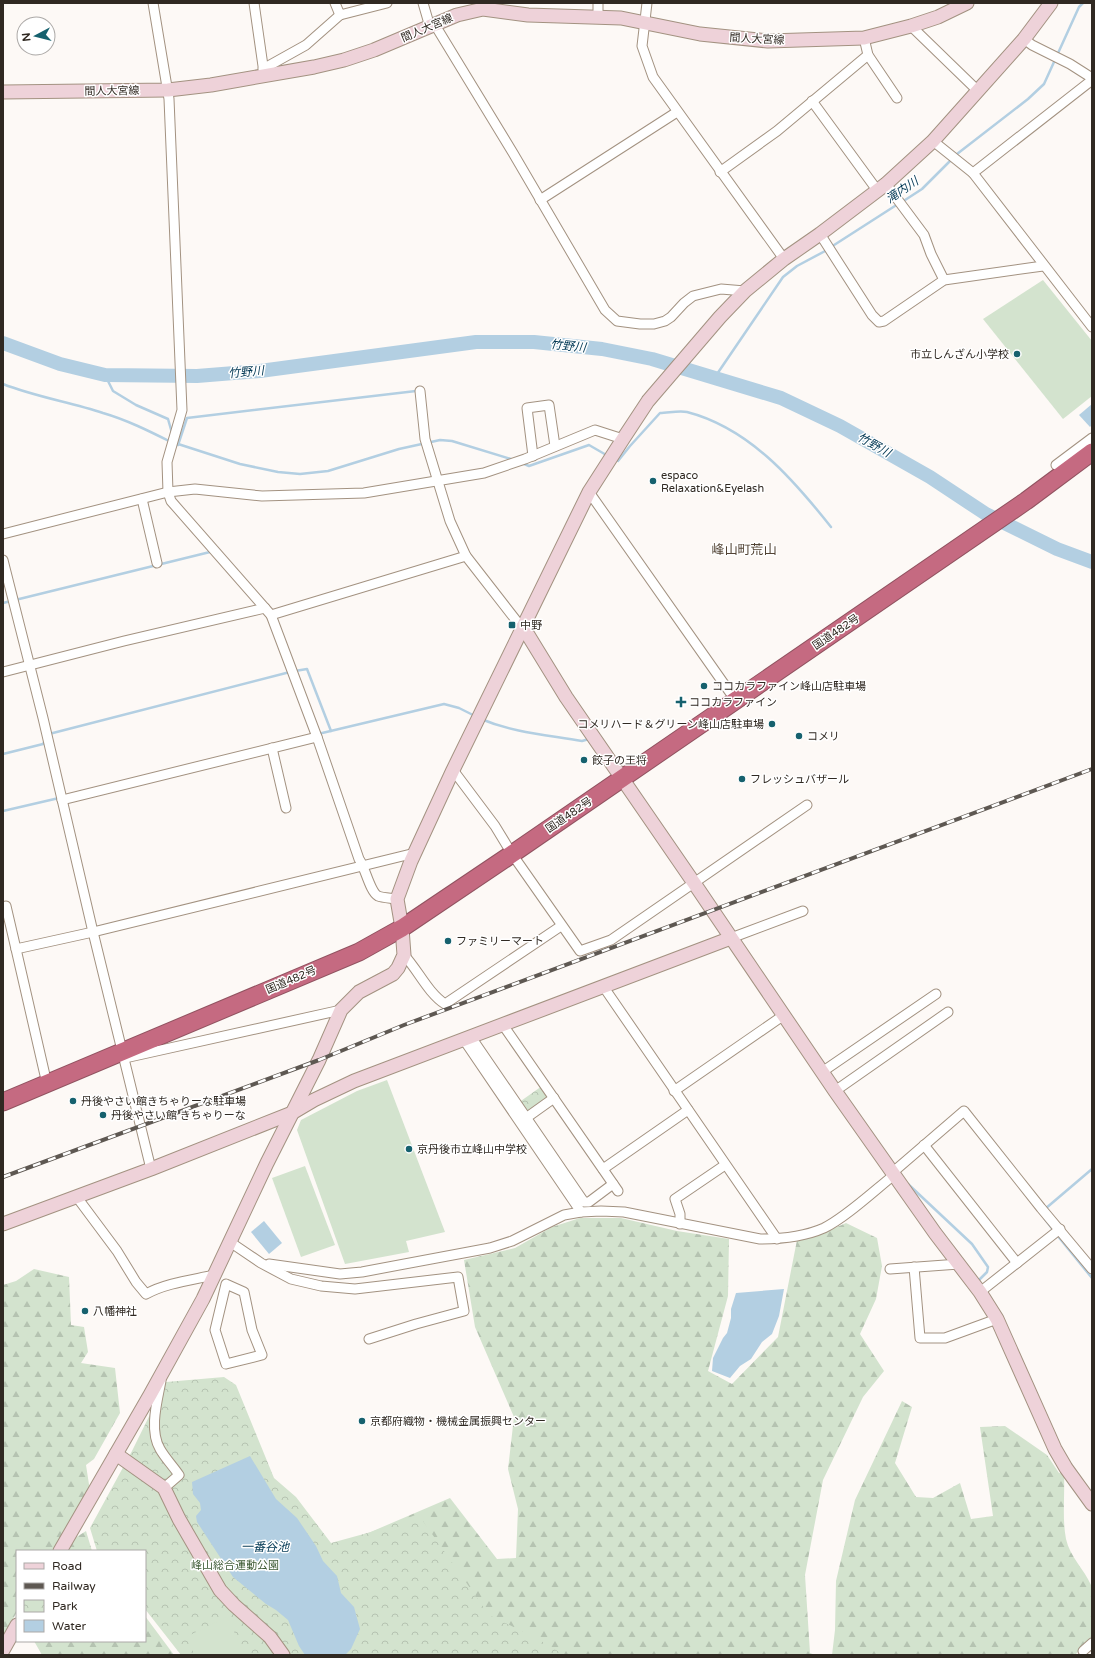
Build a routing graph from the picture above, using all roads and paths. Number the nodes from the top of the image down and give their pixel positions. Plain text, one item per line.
1 (154, 3) edge
2 (254, 3) edge
3 (336, 3) edge
4 (387, 3) edge
5 (423, 3) edge
6 (598, 3) edge
7 (646, 3) edge
8 (967, 3) edge
9 (1051, 3) edge
10 (340, 15) junction
11 (598, 17) junction
12 (644, 22) junction
13 (433, 26) junction
14 (911, 26) junction
15 (864, 38) junction
16 (1024, 39) junction
17 (868, 55) junction
18 (264, 72) junction
19 (1092, 79) edge
20 (168, 90) junction
21 (978, 91) junction
22 (3, 92) edge
23 (897, 98) dead end
24 (812, 101) junction
25 (677, 112) junction
26 (933, 141) junction
27 (720, 172) junction
28 (973, 173) junction
29 (882, 187) junction
30 (540, 200) junction
31 (820, 234) junction
32 (784, 259) junction
33 (1043, 266) junction
34 (944, 280) junction
35 (745, 292) junction
36 (1092, 327) edge
37 (420, 391) dead end
38 (1092, 438) edge
39 (623, 439) junction
40 (555, 446) junction
41 (1092, 452) edge
42 (533, 456) junction
43 (1056, 465) dead end
44 (437, 482) junction
45 (168, 492) junction
46 (589, 492) junction
47 (142, 499) junction
48 (3, 534) edge
49 (466, 556) junction
50 (3, 560) edge
51 (157, 563) dead end
52 (268, 611) junction
53 (522, 628) junction
54 (29, 666) junction
55 (3, 672) edge
56 (736, 701) junction
57 (317, 737) junction
58 (272, 748) junction
59 (453, 770) junction
60 (622, 779) junction
61 (62, 800) junction
62 (807, 805) dead end
63 (286, 808) dead end
64 (415, 853) junction
65 (512, 854) junction
66 (363, 865) junction
67 (694, 883) junction
68 (397, 899) junction
69 (3, 907) edge
70 (803, 911) dead end
71 (561, 926) junction
72 (402, 928) junction
73 (93, 932) junction
74 (731, 938) junction
75 (16, 949) junction
76 (404, 955) junction
77 (603, 986) junction
78 (936, 994) dead end
79 (341, 1010) junction
80 (948, 1012) dead end
81 (784, 1015) junction
82 (503, 1025) junction
83 (468, 1038) junction
84 (124, 1055) junction
85 (822, 1072) junction
86 (47, 1084) junction
87 (674, 1091) junction
88 (835, 1091) junction
89 (554, 1098) junction
90 (3, 1102) edge
91 (688, 1110) junction
92 (292, 1113) junction
93 (526, 1118) junction
94 (924, 1145) junction
95 (725, 1165) junction
96 (151, 1169) junction
97 (603, 1169) junction
98 (893, 1174) junction
99 (76, 1196) junction
100 (581, 1212) junction
101 (3, 1224) edge
102 (680, 1224) junction
103 (1060, 1229) junction
104 (777, 1239) junction
105 (230, 1242) junction
106 (261, 1263) junction
107 (1017, 1263) junction
108 (959, 1264) junction
109 (914, 1267) junction
110 (1092, 1269) edge
111 (890, 1270) dead end
112 (214, 1275) junction
113 (980, 1292) junction
114 (203, 1299) junction
115 (222, 1302) junction
116 (997, 1319) junction
117 (369, 1338) dead end
118 (162, 1374) junction
119 (116, 1454) junction
120 (164, 1488) junction
121 (1092, 1504) edge
122 (61, 1550) edge
123 (16, 1628) edge
124 (1092, 1643) edge
125 (3, 1650) edge
126 (1083, 1651) dead end
127 (283, 1655) edge

1 - 20 street
2 - 18 street
3 - 10 street
4 - 10 street
5 - 13 street
6 - 11 street
7 - 12 street
8 - 14 street, 間人大宮線
9 - 16 street
10 - 18 street
11 - 12 street, 間人大宮線
11 - 13 street, 間人大宮線
12 - 15 street, 間人大宮線
12 - 25 street
13 - 18 street, 間人大宮線
13 - 30 street
14 - 15 street, 間人大宮線
14 - 21 street
15 - 17 street
16 - 19 street
16 - 21 street
17 - 23 street
17 - 24 street
18 - 20 street, 間人大宮線
19 - 28 street
20 - 22 street, 間人大宮線
20 - 45 street
21 - 26 street
24 - 27 street
24 - 29 street
25 - 27 street
25 - 30 street
26 - 28 street
26 - 29 street
27 - 32 street
28 - 33 street
29 - 31 street
29 - 34 street
30 - 35 street
31 - 32 street
31 - 34 street
32 - 35 street
33 - 34 street
33 - 36 street
35 - 39 street
37 - 44 street
38 - 43 street
39 - 40 street
39 - 46 street
40 - 42 street
40 - 42 street
41 - 56 highway, 国道482号
42 - 44 street
44 - 45 street
44 - 49 street
45 - 47 street
45 - 52 street
46 - 53 street
46 - 56 street
47 - 48 street
47 - 51 street
49 - 52 street
49 - 53 street
50 - 54 street
52 - 54 street
52 - 57 street
53 - 59 street
53 - 60 street
54 - 55 street
54 - 61 street
56 - 60 highway, 国道482号
57 - 58 street
57 - 66 street
58 - 61 street
58 - 63 street
59 - 64 street
59 - 65 street
60 - 65 highway, 国道482号
60 - 67 street
61 - 73 street
62 - 67 street
64 - 66 street
64 - 68 street
65 - 71 street
65 - 72 highway, 国道482号
66 - 68 street
66 - 73 street
67 - 71 street
67 - 74 street
68 - 72 street
69 - 75 street
70 - 74 street
71 - 76 street
72 - 76 street
72 - 84 highway, 国道482号
73 - 75 street
73 - 84 street
74 - 77 street
74 - 81 street
75 - 86 street
76 - 79 street
77 - 82 street
77 - 87 street
78 - 85 street
79 - 84 street
79 - 92 street
80 - 88 street
81 - 85 street
81 - 87 street
82 - 83 street
82 - 89 street
83 - 92 street
83 - 93 street
83 - 100 street
84 - 86 highway, 国道482号
84 - 96 street
85 - 88 street
86 - 90 highway, 国道482号
87 - 91 street
88 - 98 street
89 - 93 street
89 - 97 street
91 - 95 street
91 - 97 street
92 - 96 street
92 - 105 street
93 - 97 street
94 - 98 street
94 - 103 street
94 - 107 street
95 - 102 street
95 - 104 street
96 - 99 street
98 - 104 street
98 - 108 street
99 - 101 street
99 - 112 street
100 - 102 street
100 - 106 street
102 - 104 street
103 - 107 street
103 - 110 street
105 - 106 street
105 - 112 street
106 - 117 street
107 - 113 street
108 - 109 street
108 - 113 street
109 - 111 street
109 - 116 street
112 - 114 street
113 - 116 street
114 - 115 street
114 - 118 street
115 - 115 street
116 - 121 street
118 - 119 street
118 - 120 street
119 - 120 street
119 - 122 street
120 - 127 street
123 - 125 street
124 - 126 street

